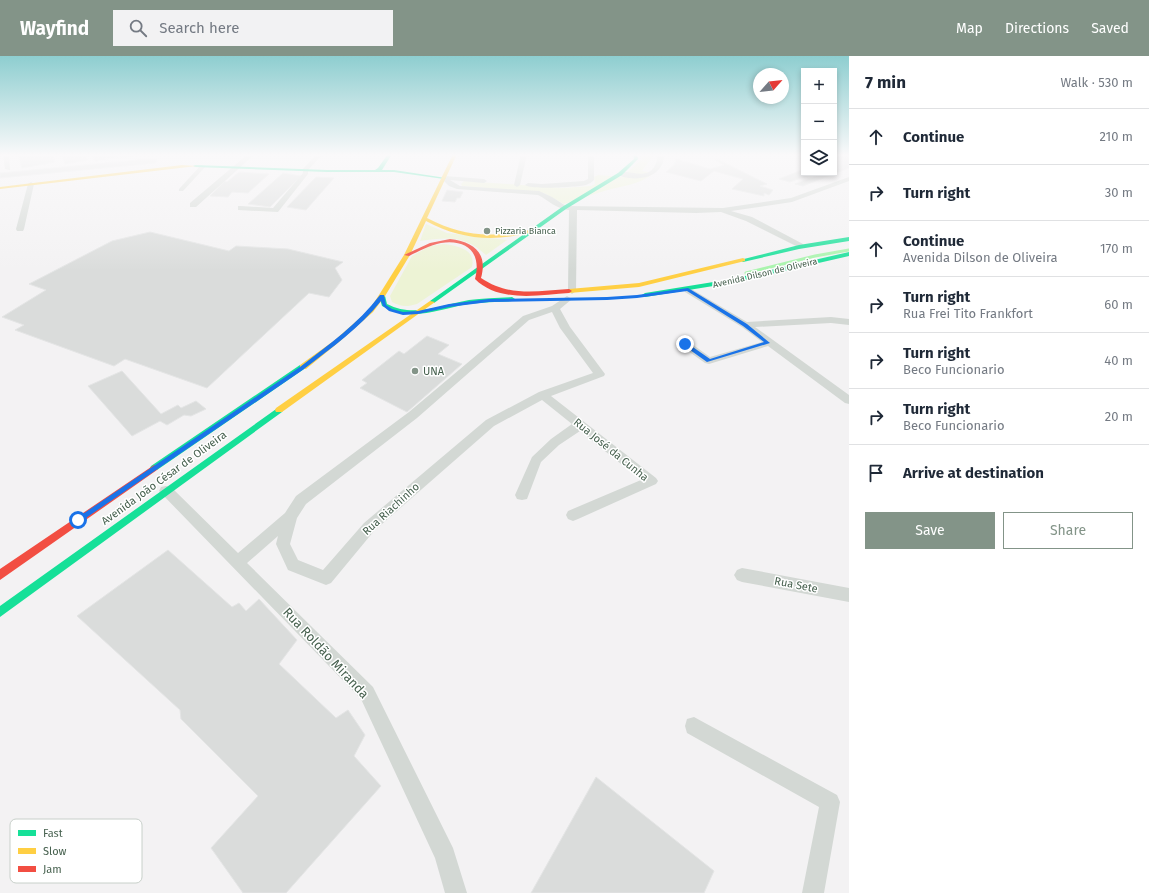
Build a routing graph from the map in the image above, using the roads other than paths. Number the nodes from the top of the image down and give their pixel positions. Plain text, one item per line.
1 (29, 193) edge
2 (207, 193) edge
3 (290, 193) edge
4 (437, 193) edge
5 (539, 193) edge
6 (591, 193) edge
7 (811, 193) edge
8 (193, 205) dead end
9 (241, 208) dead end
10 (568, 208) junction
11 (722, 210) junction
12 (424, 218) junction
13 (20, 229) dead end
14 (535, 230) junction
15 (849, 239) edge
16 (800, 246) junction
17 (407, 254) junction
18 (849, 254) edge
19 (481, 268) junction
20 (688, 290) junction
21 (569, 295) junction
22 (382, 296) junction
23 (637, 296) dead end
24 (593, 298) dead end
25 (555, 308) junction
26 (418, 313) junction
27 (849, 322) edge
28 (745, 325) junction
29 (768, 343) junction
30 (685, 344) dead end
31 (543, 396) junction
32 (849, 400) edge
33 (580, 425) junction
34 (166, 491) junction
35 (522, 495) dead end
36 (573, 515) dead end
37 (290, 517) junction
38 (238, 562) junction
39 (0, 575) edge
40 (742, 575) dead end
41 (849, 595) edge
42 (0, 612) edge
43 (694, 726) dead end
44 (456, 893) edge
45 (813, 893) edge

1 - 13 street
2 - 8 street
3 - 9 street
4 - 12 main road, Avenida João César de Oliveira
5 - 10 street
6 - 10 main road, Avenida João César de Oliveira
7 - 11 street
10 - 11 street
10 - 14 main road, Avenida João César de Oliveira
10 - 21 street
11 - 16 street
12 - 14 main road
12 - 17 main road, Avenida João César de Oliveira
14 - 19 main road, Avenida João César de Oliveira
15 - 16 main road, Avenida Dilson de Oliveira
16 - 21 main road, Avenida Dilson de Oliveira
17 - 19 main road
17 - 22 main road, Avenida João César de Oliveira
18 - 20 main road, Avenida Dilson de Oliveira
19 - 21 main road, Avenida Dilson de Oliveira
19 - 26 main road, Avenida João César de Oliveira
20 - 23 main road, Avenida Dilson de Oliveira
20 - 28 street
21 - 24 main road, Avenida Dilson de Oliveira
21 - 25 street, Rua Riachinho
21 - 26 main road, Avenida Dilson de Oliveira
22 - 26 main road
22 - 39 main road, Avenida João César de Oliveira
25 - 31 street, Rua Riachinho
25 - 37 street, Rua Riachinho
26 - 34 main road, Avenida João César de Oliveira
27 - 28 street
28 - 29 street
29 - 30 street
29 - 32 street
31 - 33 street, Rua José da Cunha
31 - 37 street, Rua Riachinho
33 - 35 street
33 - 36 street, Rua José da Cunha
34 - 38 street, Rua Roldão Miranda
34 - 42 main road, Avenida João César de Oliveira
37 - 38 street
38 - 44 street, Rua Roldão Miranda
40 - 41 street, Rua Sete
43 - 45 street

